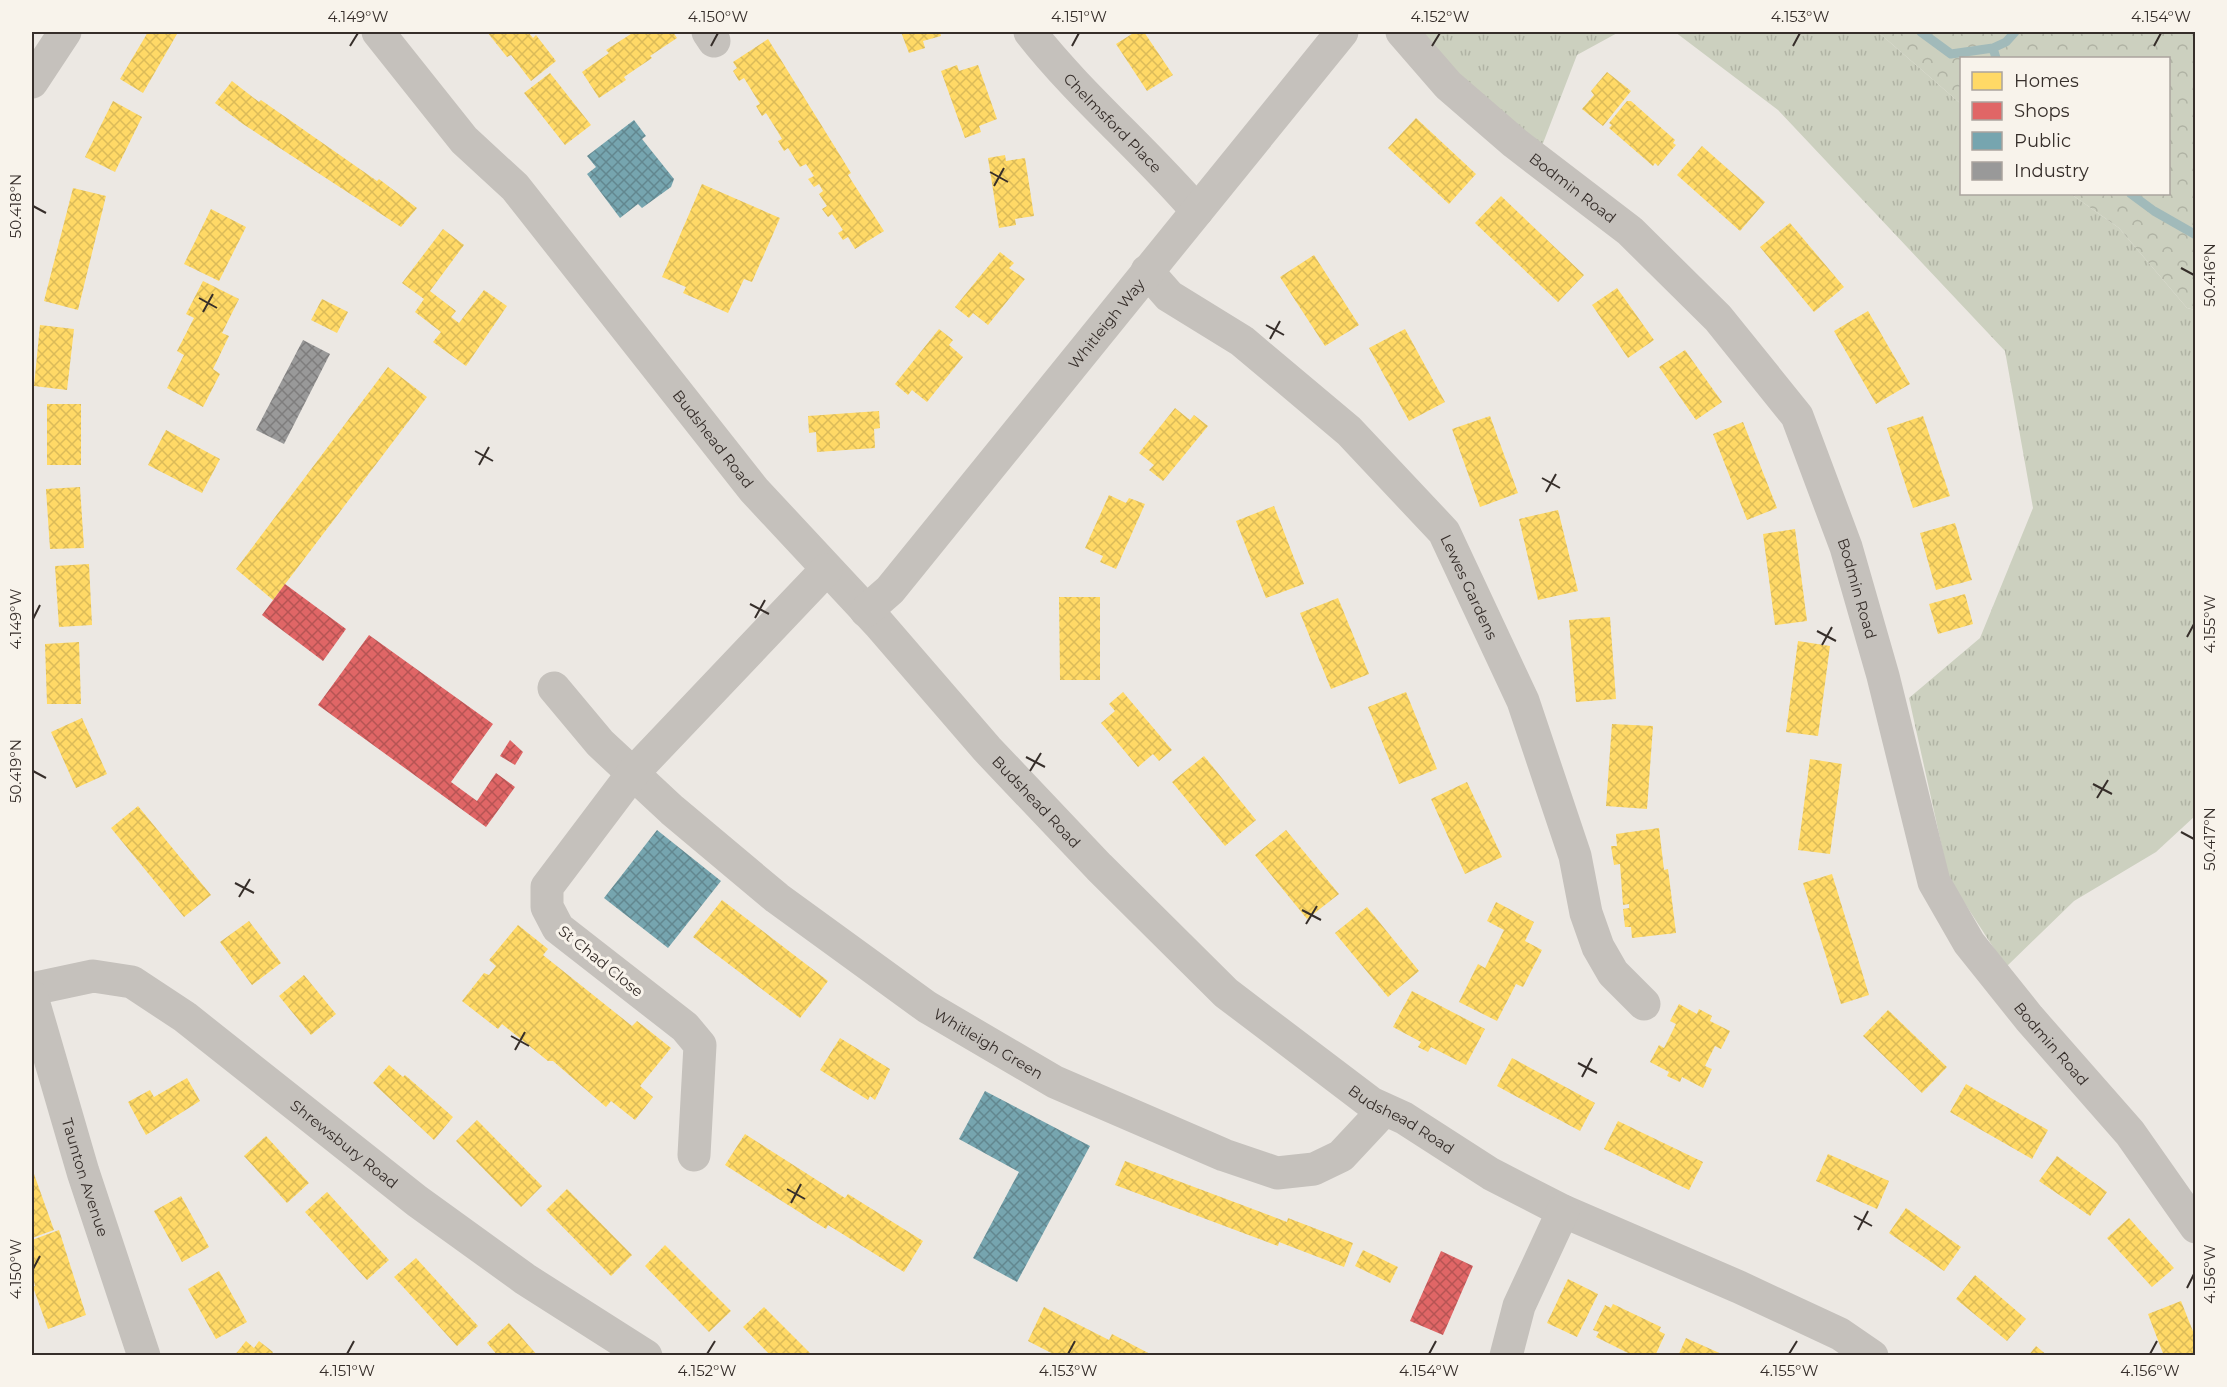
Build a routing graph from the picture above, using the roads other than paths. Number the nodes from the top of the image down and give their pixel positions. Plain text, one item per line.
1 (65, 32) edge
2 (378, 32) edge
3 (1030, 32) edge
4 (1342, 32) edge
5 (1402, 32) edge
6 (32, 82) edge
7 (1197, 212) junction
8 (1147, 271) junction
9 (826, 570) junction
10 (866, 611) junction
11 (554, 688) dead end
12 (633, 773) junction
13 (32, 989) edge
14 (32, 997) edge
15 (1644, 1004) dead end
16 (1384, 1110) junction
17 (694, 1155) dead end
18 (1563, 1210) junction
19 (2196, 1227) edge
20 (144, 1356) edge
21 (646, 1356) edge
22 (1506, 1356) edge
23 (1872, 1356) edge

1 - 6 street
2 - 9 street, Budshead Road
3 - 7 street, Chelmsford Place
4 - 7 street, Whitleigh Way
5 - 19 street, Bodmin Road
7 - 8 street, Whitleigh Way
8 - 10 street, Whitleigh Way
8 - 15 street, Lewes Gardens
9 - 10 street, Budshead Road
9 - 12 street
10 - 16 street, Budshead Road
11 - 12 street, Whitleigh Green
12 - 16 street, Whitleigh Green
12 - 17 street, St Chad Close
13 - 21 street, Shrewsbury Road
14 - 20 street, Taunton Avenue
16 - 18 street, Budshead Road
18 - 22 street
18 - 23 street, Budshead Road

